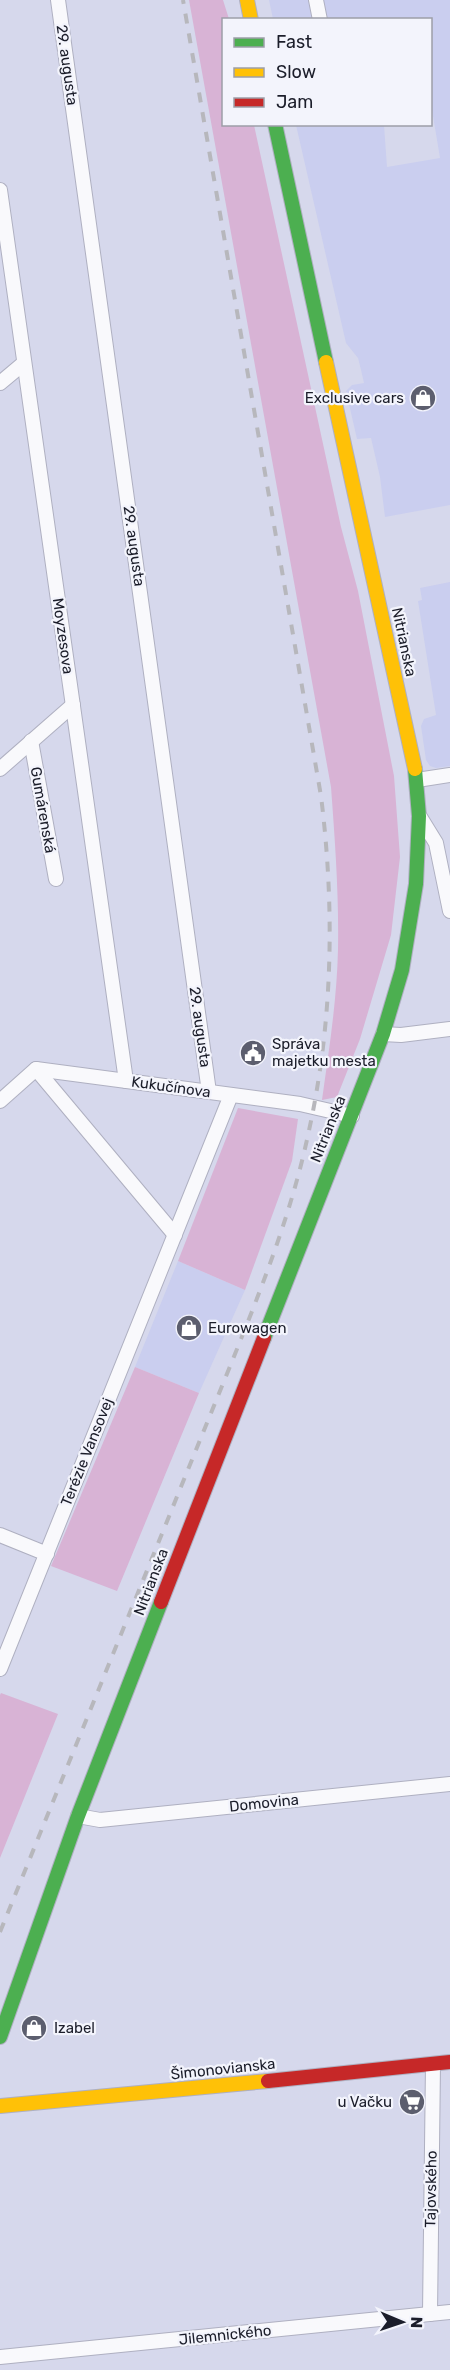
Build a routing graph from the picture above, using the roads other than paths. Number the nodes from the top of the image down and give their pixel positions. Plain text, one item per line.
1 (58, 0) edge
2 (247, 0) edge
3 (316, 0) edge
4 (251, 18) edge
5 (320, 18) edge
6 (276, 126) edge
7 (0, 190) edge
8 (24, 363) junction
9 (0, 383) edge
10 (73, 705) junction
11 (31, 741) junction
12 (0, 769) edge
13 (450, 775) edge
14 (417, 780) junction
15 (419, 816) junction
16 (56, 879) dead end
17 (450, 911) edge
18 (450, 1029) edge
19 (383, 1034) junction
20 (36, 1069) junction
21 (126, 1081) junction
22 (209, 1092) junction
23 (231, 1095) junction
24 (0, 1101) edge
25 (352, 1116) junction
26 (175, 1235) junction
27 (0, 1534) edge
28 (46, 1554) junction
29 (0, 1669) edge
30 (450, 1784) edge
31 (78, 1815) junction
32 (0, 2037) edge
33 (450, 2062) edge
34 (433, 2064) junction
35 (0, 2106) edge
36 (450, 2312) edge
37 (430, 2314) junction
38 (0, 2357) edge

1 - 22 street, 29. augusta
2 - 4 main road
3 - 5 street
6 - 14 main road, Nitrianska
7 - 8 street, Moyzesova
8 - 9 street
8 - 10 street, Moyzesova
10 - 11 street, Gumárenská
10 - 21 street, Moyzesova
11 - 12 street, Gumárenská
11 - 16 street, Gumárenská
13 - 14 street
14 - 15 main road, Nitrianska
15 - 17 street
15 - 19 main road, Nitrianska
18 - 19 street
19 - 25 main road, Nitrianska
20 - 21 street, Kukučínova
20 - 24 street
20 - 26 street
21 - 22 street, Kukučínova
22 - 23 street, Kukučínova
23 - 25 street, Kukučínova
23 - 26 street, Terézie Vansovej
25 - 31 main road, Nitrianska
26 - 28 street, Terézie Vansovej
27 - 28 street
28 - 29 street, Terézie Vansovej
30 - 31 street, Domovina
31 - 32 main road, Nitrianska
33 - 34 main road, Šimonovianska
34 - 35 main road, Šimonovianska
34 - 37 street, Tajovského
36 - 37 street, Jilemnického
37 - 38 street, Jilemnického

